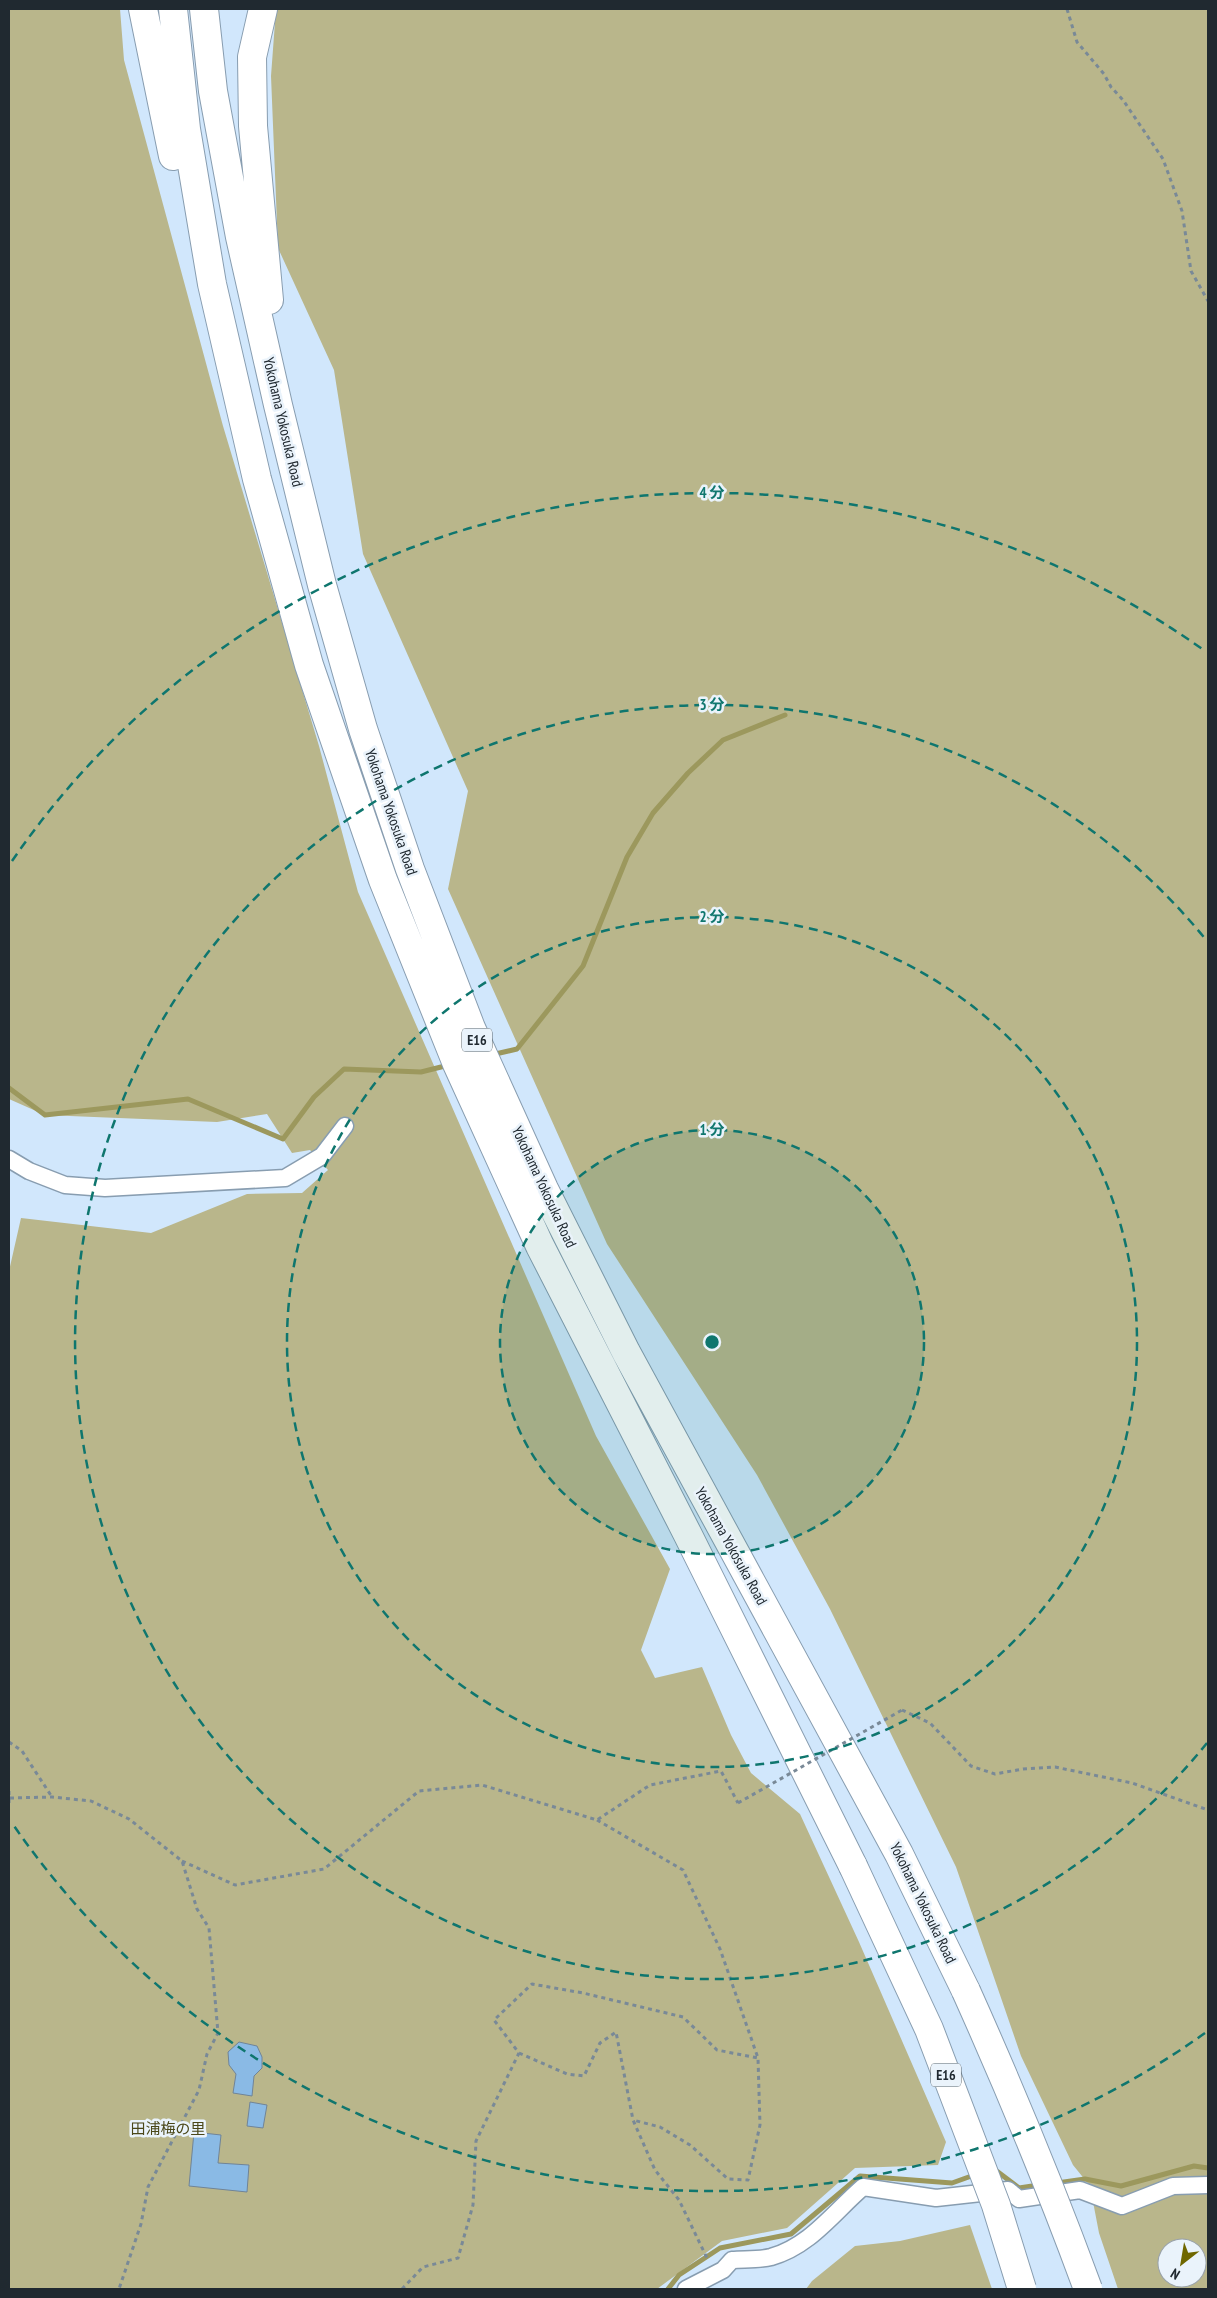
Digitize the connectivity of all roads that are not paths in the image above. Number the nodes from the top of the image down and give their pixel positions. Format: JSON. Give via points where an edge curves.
{"nodes":[{"id":1,"x":143,"y":9,"type":"edge"},
{"id":2,"x":174,"y":9,"type":"edge"},
{"id":3,"x":204,"y":9,"type":"edge"},
{"id":4,"x":263,"y":9,"type":"edge"},
{"id":5,"x":278,"y":406,"type":"junction"},
{"id":6,"x":257,"y":479,"type":"junction"},
{"id":7,"x":345,"y":1126,"type":"dead end"},
{"id":8,"x":9,"y":1159,"type":"edge"},
{"id":9,"x":1208,"y":2185,"type":"edge"},
{"id":10,"x":686,"y":2289,"type":"edge"},
{"id":11,"x":1022,"y":2289,"type":"edge"},
{"id":12,"x":1088,"y":2289,"type":"edge"}],
"edges":[{"from":1,"to":6,"type":"highway","via":[[184,210]]},
{"from":2,"to":6,"type":"highway","name":"Yokohama Yokosuka Road","number":"E16","via":[[186,129],[212,284]]},
{"from":3,"to":5,"type":"highway","name":"Yokohama Yokosuka Road","number":"E16","via":[[213,91],[240,237]]},
{"from":4,"to":5,"type":"highway","via":[[252,57],[253,126]]},
{"from":5,"to":12,"type":"highway","name":"Yokohama Yokosuka Road","number":"E16","bridge":true,"via":[[322,585],[363,729],[410,869],[471,1028],[544,1189],[626,1352],[894,1845],[966,1990],[1019,2111]]},
{"from":6,"to":11,"type":"highway","name":"Yokohama Yokosuka Road","number":"E16","bridge":true,"via":[[309,665],[373,852],[457,1064],[540,1246],[853,1866],[929,2029],[996,2206]]},
{"from":7,"to":8,"type":"street","via":[[322,1156],[285,1178],[106,1188],[65,1184],[29,1171]]},
{"from":9,"to":10,"type":"street","via":[[1172,2186],[1122,2206],[1080,2190],[1020,2199],[1008,2190],[936,2198],[863,2187],[800,2246],[770,2258],[732,2260],[723,2270]]}]}
